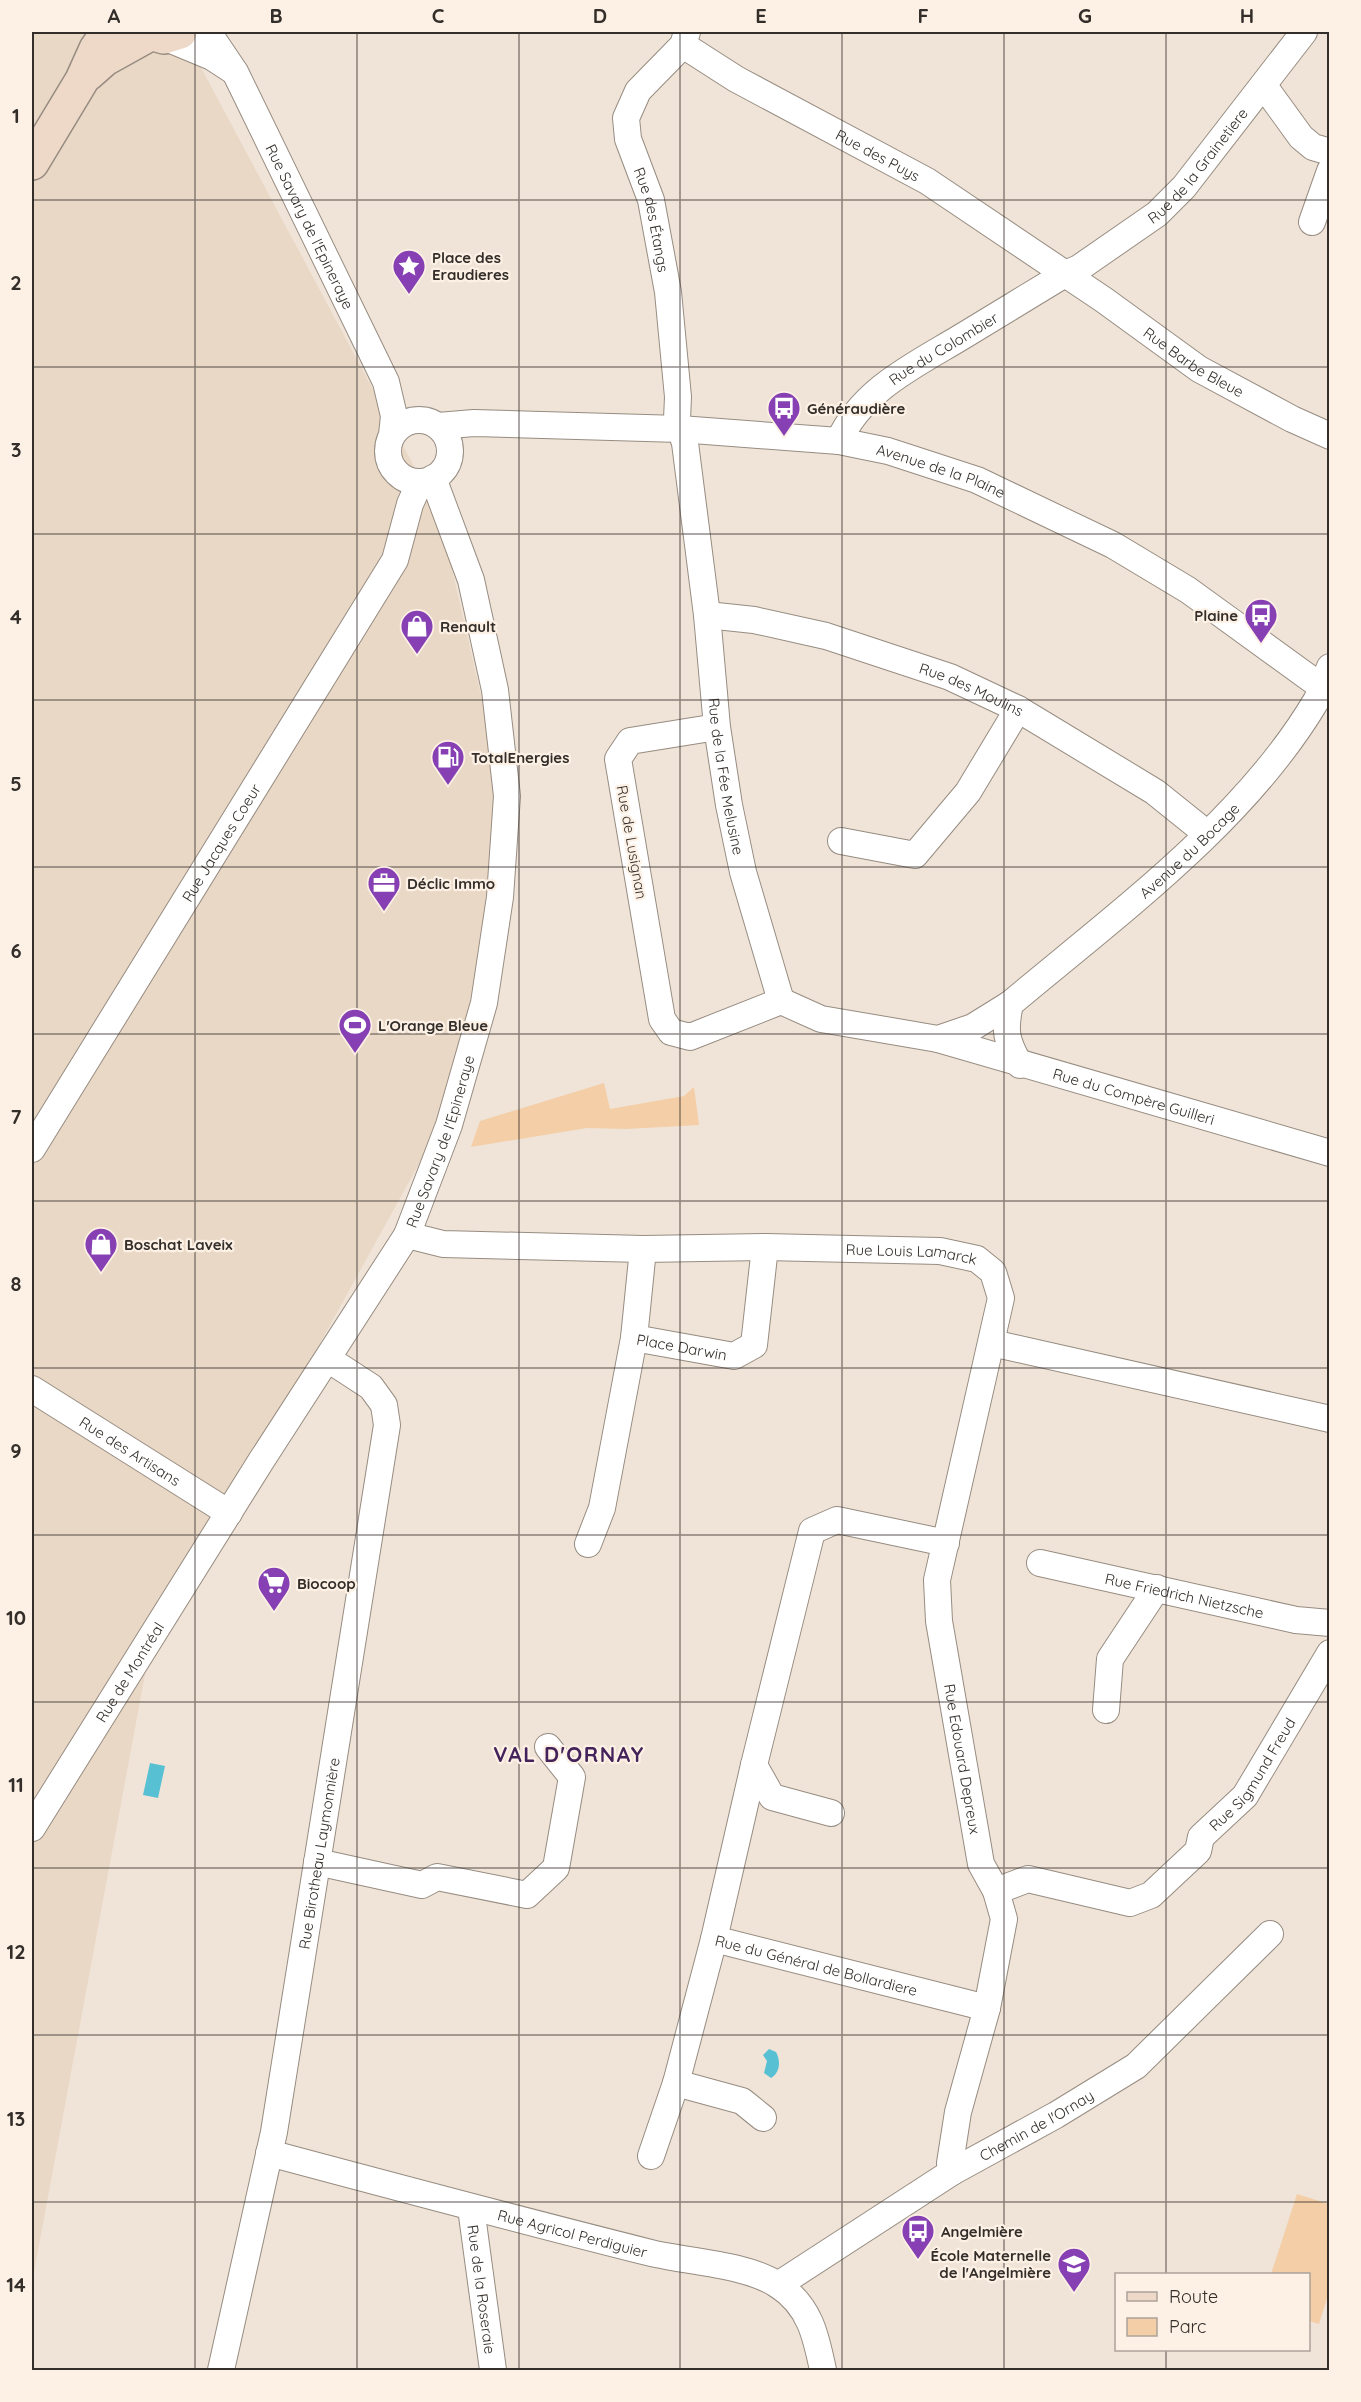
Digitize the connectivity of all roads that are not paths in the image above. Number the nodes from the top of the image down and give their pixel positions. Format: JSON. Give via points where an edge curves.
{"nodes":[{"id":1,"x":108,"y":32,"type":"edge"},
{"id":2,"x":208,"y":32,"type":"edge"},
{"id":3,"x":1304,"y":32,"type":"edge"},
{"id":4,"x":160,"y":33,"type":"edge"},
{"id":5,"x":685,"y":38,"type":"edge"},
{"id":6,"x":235,"y":72,"type":"junction"},
{"id":7,"x":82,"y":80,"type":"junction"},
{"id":8,"x":1264,"y":86,"type":"junction"},
{"id":9,"x":1329,"y":152,"type":"edge"},
{"id":10,"x":32,"y":163,"type":"edge"},
{"id":11,"x":1329,"y":171,"type":"edge"},
{"id":12,"x":1312,"y":222,"type":"dead end"},
{"id":13,"x":1065,"y":274,"type":"junction"},
{"id":14,"x":386,"y":382,"type":"junction"},
{"id":15,"x":429,"y":423,"type":"junction"},
{"id":16,"x":496,"y":423,"type":"junction"},
{"id":17,"x":680,"y":429,"type":"junction"},
{"id":18,"x":392,"y":435,"type":"junction"},
{"id":19,"x":1329,"y":436,"type":"edge"},
{"id":20,"x":840,"y":441,"type":"junction"},
{"id":21,"x":450,"y":453,"type":"junction"},
{"id":22,"x":395,"y":471,"type":"junction"},
{"id":23,"x":427,"y":480,"type":"junction"},
{"id":24,"x":404,"y":534,"type":"junction"},
{"id":25,"x":707,"y":615,"type":"junction"},
{"id":26,"x":1327,"y":682,"type":"edge"},
{"id":27,"x":1018,"y":709,"type":"junction"},
{"id":28,"x":717,"y":727,"type":"junction"},
{"id":29,"x":1206,"y":833,"type":"junction"},
{"id":30,"x":841,"y":841,"type":"dead end"},
{"id":31,"x":781,"y":1001,"type":"junction"},
{"id":32,"x":1010,"y":1004,"type":"junction"},
{"id":33,"x":938,"y":1039,"type":"junction"},
{"id":34,"x":1020,"y":1065,"type":"junction"},
{"id":35,"x":32,"y":1149,"type":"edge"},
{"id":36,"x":1329,"y":1153,"type":"edge"},
{"id":37,"x":406,"y":1235,"type":"junction"},
{"id":38,"x":765,"y":1247,"type":"junction"},
{"id":39,"x":643,"y":1249,"type":"junction"},
{"id":40,"x":634,"y":1338,"type":"junction"},
{"id":41,"x":992,"y":1343,"type":"junction"},
{"id":42,"x":328,"y":1359,"type":"junction"},
{"id":43,"x":32,"y":1389,"type":"edge"},
{"id":44,"x":1329,"y":1419,"type":"edge"},
{"id":45,"x":229,"y":1513,"type":"junction"},
{"id":46,"x":946,"y":1543,"type":"junction"},
{"id":47,"x":588,"y":1544,"type":"dead end"},
{"id":48,"x":1040,"y":1563,"type":"dead end"},
{"id":49,"x":1157,"y":1588,"type":"junction"},
{"id":50,"x":1329,"y":1623,"type":"edge"},
{"id":51,"x":1329,"y":1653,"type":"edge"},
{"id":52,"x":1106,"y":1710,"type":"dead end"},
{"id":53,"x":548,"y":1747,"type":"dead end"},
{"id":54,"x":754,"y":1765,"type":"junction"},
{"id":55,"x":831,"y":1813,"type":"dead end"},
{"id":56,"x":32,"y":1828,"type":"edge"},
{"id":57,"x":317,"y":1862,"type":"junction"},
{"id":58,"x":996,"y":1891,"type":"junction"},
{"id":59,"x":1270,"y":1934,"type":"dead end"},
{"id":60,"x":714,"y":1940,"type":"junction"},
{"id":61,"x":987,"y":2008,"type":"junction"},
{"id":62,"x":676,"y":2083,"type":"junction"},
{"id":63,"x":763,"y":2118,"type":"dead end"},
{"id":64,"x":269,"y":2153,"type":"junction"},
{"id":65,"x":651,"y":2156,"type":"dead end"},
{"id":66,"x":952,"y":2172,"type":"junction"},
{"id":67,"x":471,"y":2208,"type":"junction"},
{"id":68,"x":778,"y":2285,"type":"junction"},
{"id":69,"x":221,"y":2370,"type":"edge"},
{"id":70,"x":493,"y":2370,"type":"edge"},
{"id":71,"x":823,"y":2370,"type":"edge"}],
"edges":[{"from":1,"to":7,"type":"street"},
{"from":2,"to":6,"type":"street","name":"Rue Savary de l'Epineraye"},
{"from":3,"to":8,"type":"street","name":"Rue de la Grainetiere"},
{"from":4,"to":6,"type":"street"},
{"from":4,"to":7,"type":"street","via":[[105,59]]},
{"from":5,"to":13,"type":"street","name":"Rue des Puys","via":[[736,78],[927,181]]},
{"from":5,"to":17,"type":"street","name":"Rue des Étangs","via":[[638,91],[626,118],[628,139],[651,200],[668,292]]},
{"from":6,"to":14,"type":"street","name":"Rue Savary de l'Epineraye"},
{"from":7,"to":10,"type":"street"},
{"from":8,"to":9,"type":"street","via":[[1301,137],[1313,147]]},
{"from":8,"to":13,"type":"street","name":"Rue de la Grainetiere","via":[[1184,187],[1157,213]]},
{"from":11,"to":12,"type":"street"},
{"from":13,"to":19,"type":"street","name":"Rue Barbe Bleue","via":[[1199,369]]},
{"from":13,"to":20,"type":"street","name":"Rue du Colombier","via":[[887,382],[860,407]]},
{"from":14,"to":15,"type":"street","name":"Rue Savary de l'Epineraye"},
{"from":14,"to":18,"type":"street","name":"Rue Savary de l'Epineraye","via":[[394,416]]},
{"from":15,"to":16,"type":"street","name":"Avenue de la Plaine"},
{"from":15,"to":18,"type":"street","via":[[405,423]]},
{"from":15,"to":21,"type":"street","name":"Rue Savary de l'Epineraye","via":[[445,434]]},
{"from":16,"to":17,"type":"street","name":"Avenue de la Plaine"},
{"from":16,"to":21,"type":"street"},
{"from":17,"to":20,"type":"street","name":"Avenue de la Plaine"},
{"from":17,"to":25,"type":"street","name":"Rue de la Fée Melusine"},
{"from":18,"to":22,"type":"street","name":"Rue Savary de l'Epineraye","via":[[388,453]]},
{"from":20,"to":26,"type":"street","name":"Avenue de la Plaine","via":[[888,451],[977,480],[1113,545]]},
{"from":21,"to":23,"type":"street","via":[[442,472]]},
{"from":22,"to":23,"type":"street","via":[[402,477]]},
{"from":22,"to":24,"type":"street","name":"Rue Jacques Coeur"},
{"from":23,"to":24,"type":"street","name":"Rue Jacques Coeur","via":[[410,504]]},
{"from":23,"to":37,"type":"street","name":"Rue Savary de l'Epineraye","via":[[471,580],[495,690],[507,796],[500,897],[484,1004],[449,1125]]},
{"from":24,"to":35,"type":"street","name":"Rue Jacques Coeur","via":[[395,561]]},
{"from":25,"to":27,"type":"street","name":"Rue des Moulins","via":[[754,620],[826,636],[950,677]]},
{"from":25,"to":28,"type":"street","name":"Rue de la Fée Melusine"},
{"from":26,"to":29,"type":"street","name":"Avenue du Bocage","via":[[1289,742]]},
{"from":27,"to":29,"type":"street","name":"Rue des Moulins","via":[[1155,792]]},
{"from":27,"to":30,"type":"street","via":[[968,792],[915,855]]},
{"from":28,"to":31,"type":"street","name":"Rue de la Fée Melusine","via":[[743,872]]},
{"from":28,"to":31,"type":"street","name":"Rue de Lusignan","via":[[630,741],[618,759],[662,1019],[671,1032],[690,1036]]},
{"from":29,"to":32,"type":"street","name":"Avenue du Bocage","via":[[1176,864]]},
{"from":31,"to":33,"type":"street","name":"Avenue du Bocage","via":[[821,1018]]},
{"from":32,"to":33,"type":"street","name":"Avenue du Bocage","via":[[973,1028]]},
{"from":32,"to":34,"type":"street","via":[[1005,1026]]},
{"from":33,"to":34,"type":"street","name":"Rue du Compère Guilleri"},
{"from":34,"to":36,"type":"street","name":"Rue du Compère Guilleri"},
{"from":37,"to":39,"type":"street","name":"Rue Louis Lamarck","via":[[443,1244]]},
{"from":37,"to":42,"type":"street","name":"Rue Savary de l'Epineraye"},
{"from":38,"to":39,"type":"street","name":"Rue Louis Lamarck"},
{"from":38,"to":40,"type":"street","name":"Place Darwin","via":[[754,1345],[734,1356]]},
{"from":38,"to":41,"type":"street","name":"Rue Louis Lamarck","via":[[939,1251],[976,1259],[993,1272],[1001,1298]]},
{"from":39,"to":40,"type":"street","name":"Place Darwin"},
{"from":40,"to":47,"type":"street","via":[[602,1508]]},
{"from":41,"to":44,"type":"street"},
{"from":41,"to":46,"type":"street","name":"Rue Edouard Depreux"},
{"from":42,"to":45,"type":"street","name":"Rue Savary de l'Epineraye"},
{"from":42,"to":57,"type":"street","name":"Rue Birotheau Laymonnière","via":[[371,1387],[384,1405],[387,1425]]},
{"from":43,"to":45,"type":"street","name":"Rue des Artisans"},
{"from":45,"to":56,"type":"street","name":"Rue de Montréal"},
{"from":46,"to":54,"type":"street","name":"Rue du Général de Bollardiere","via":[[837,1520],[812,1531]]},
{"from":46,"to":58,"type":"street","name":"Rue Edouard Depreux","via":[[937,1580],[939,1621],[981,1864]]},
{"from":48,"to":49,"type":"street","name":"Rue Friedrich Nietzsche"},
{"from":49,"to":50,"type":"street","name":"Rue Friedrich Nietzsche","via":[[1296,1620]]},
{"from":49,"to":52,"type":"street","via":[[1110,1659]]},
{"from":51,"to":58,"type":"street","name":"Rue Sigmund Freud","via":[[1245,1796],[1202,1838],[1198,1851],[1151,1895],[1130,1903],[1028,1879]]},
{"from":53,"to":57,"type":"street","via":[[572,1777],[556,1868],[527,1895],[437,1877],[422,1885]]},
{"from":54,"to":55,"type":"street","via":[[772,1797]]},
{"from":54,"to":60,"type":"street","name":"Rue du Général de Bollardiere"},
{"from":57,"to":64,"type":"street","name":"Rue Birotheau Laymonnière"},
{"from":58,"to":61,"type":"street","name":"Rue Edouard Depreux","via":[[1004,1919]]},
{"from":59,"to":66,"type":"street","name":"Chemin de l'Ornay","via":[[1136,2066]]},
{"from":60,"to":61,"type":"street","name":"Rue du Général de Bollardiere"},
{"from":60,"to":62,"type":"street"},
{"from":61,"to":66,"type":"street","name":"Rue Edouard Depreux","via":[[958,2112]]},
{"from":62,"to":63,"type":"street","via":[[742,2101]]},
{"from":62,"to":65,"type":"street"},
{"from":64,"to":67,"type":"street","name":"Rue Agricol Perdiguier"},
{"from":64,"to":69,"type":"street","name":"Rue Birotheau Laymonnière"},
{"from":66,"to":68,"type":"street","name":"Chemin de l'Ornay"},
{"from":67,"to":68,"type":"street","name":"Rue Agricol Perdiguier","via":[[661,2256],[752,2273]]},
{"from":67,"to":70,"type":"street","name":"Rue de la Roseraie"},
{"from":68,"to":71,"type":"street","name":"Rue Agricol Perdiguier","via":[[798,2302],[814,2330]]}]}
